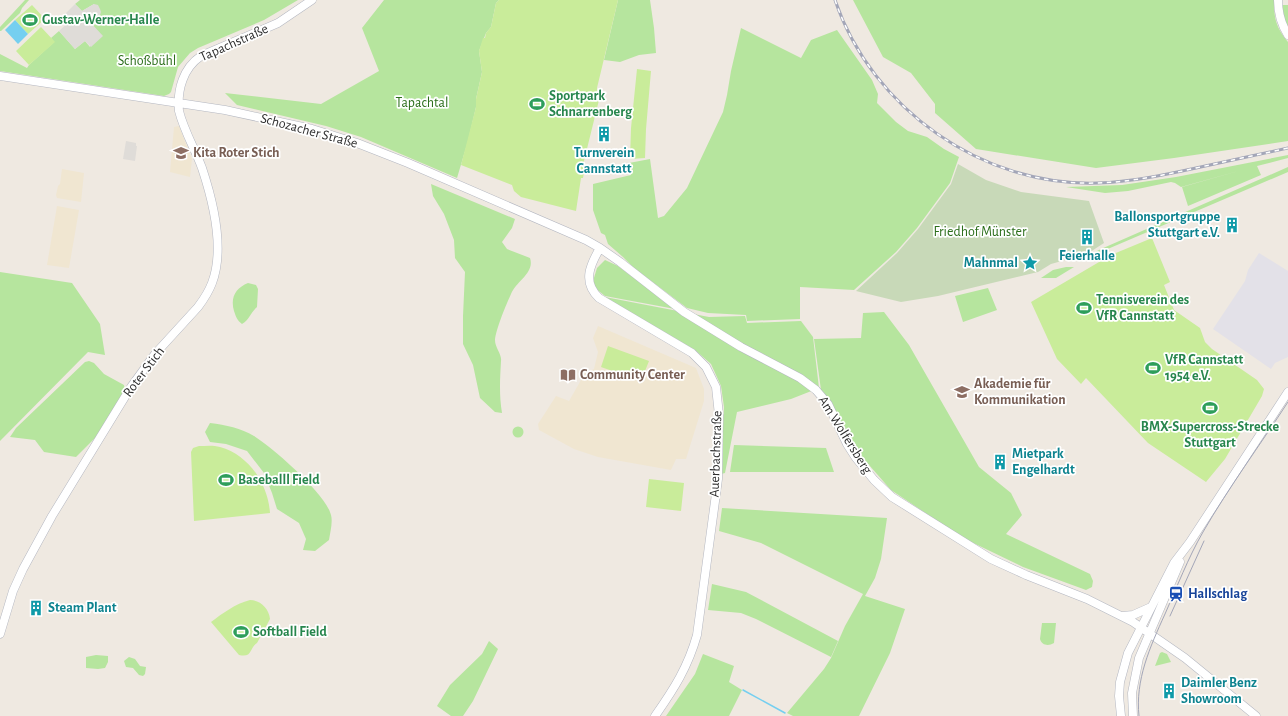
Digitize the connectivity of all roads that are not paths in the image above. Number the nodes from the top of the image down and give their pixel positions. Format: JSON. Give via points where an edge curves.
{"nodes":[{"id":1,"x":312,"y":0,"type":"edge"},
{"id":2,"x":1278,"y":2,"type":"edge"},
{"id":3,"x":1288,"y":35,"type":"edge"},
{"id":4,"x":0,"y":76,"type":"edge"},
{"id":5,"x":178,"y":102,"type":"junction"},
{"id":6,"x":600,"y":248,"type":"junction"},
{"id":7,"x":1288,"y":392,"type":"edge"},
{"id":8,"x":1190,"y":542,"type":"junction"},
{"id":9,"x":1152,"y":606,"type":"junction"},
{"id":10,"x":1121,"y":616,"type":"junction"},
{"id":11,"x":1141,"y":627,"type":"junction"},
{"id":12,"x":1149,"y":633,"type":"junction"},
{"id":13,"x":0,"y":634,"type":"edge"},
{"id":14,"x":654,"y":716,"type":"edge"},
{"id":15,"x":1121,"y":716,"type":"edge"},
{"id":16,"x":1133,"y":716,"type":"edge"},
{"id":17,"x":1256,"y":716,"type":"edge"}],
"edges":[{"from":1,"to":5,"type":"main road","name":"Tapachstraße","via":[[278,23],[195,60],[183,79]]},
{"from":2,"to":3,"type":"main road","via":[[1281,22]]},
{"from":4,"to":5,"type":"main road","name":"Schozacher Straße"},
{"from":5,"to":6,"type":"main road","name":"Schozacher Straße","via":[[247,114],[312,129],[357,143]]},
{"from":5,"to":13,"type":"main road","name":"Roter Stich","via":[[208,187],[215,222],[218,251],[212,283],[198,306],[155,354],[131,387],[52,516],[13,591]]},
{"from":6,"to":10,"type":"main road","name":"Am Wolfersberg","via":[[715,333],[800,378],[812,387],[828,404],[847,444],[864,469],[892,497],[991,559]]},
{"from":6,"to":14,"type":"main road","name":"Auerbachstraße","via":[[589,275],[594,293],[692,352],[711,375],[718,400],[718,479],[697,635],[683,673]]},
{"from":7,"to":8,"type":"main road"},
{"from":8,"to":9,"type":"main road","via":[[1174,563]]},
{"from":8,"to":12,"type":"main road"},
{"from":9,"to":10,"type":"main road","via":[[1143,612]]},
{"from":9,"to":11,"type":"main road"},
{"from":10,"to":11,"type":"main road","name":"Am Wolfersberg"},
{"from":11,"to":12,"type":"main road"},
{"from":11,"to":15,"type":"main road","via":[[1123,668],[1119,696]]},
{"from":12,"to":16,"type":"main road","via":[[1136,670],[1132,693]]},
{"from":12,"to":17,"type":"main road","via":[[1185,658]]}]}
